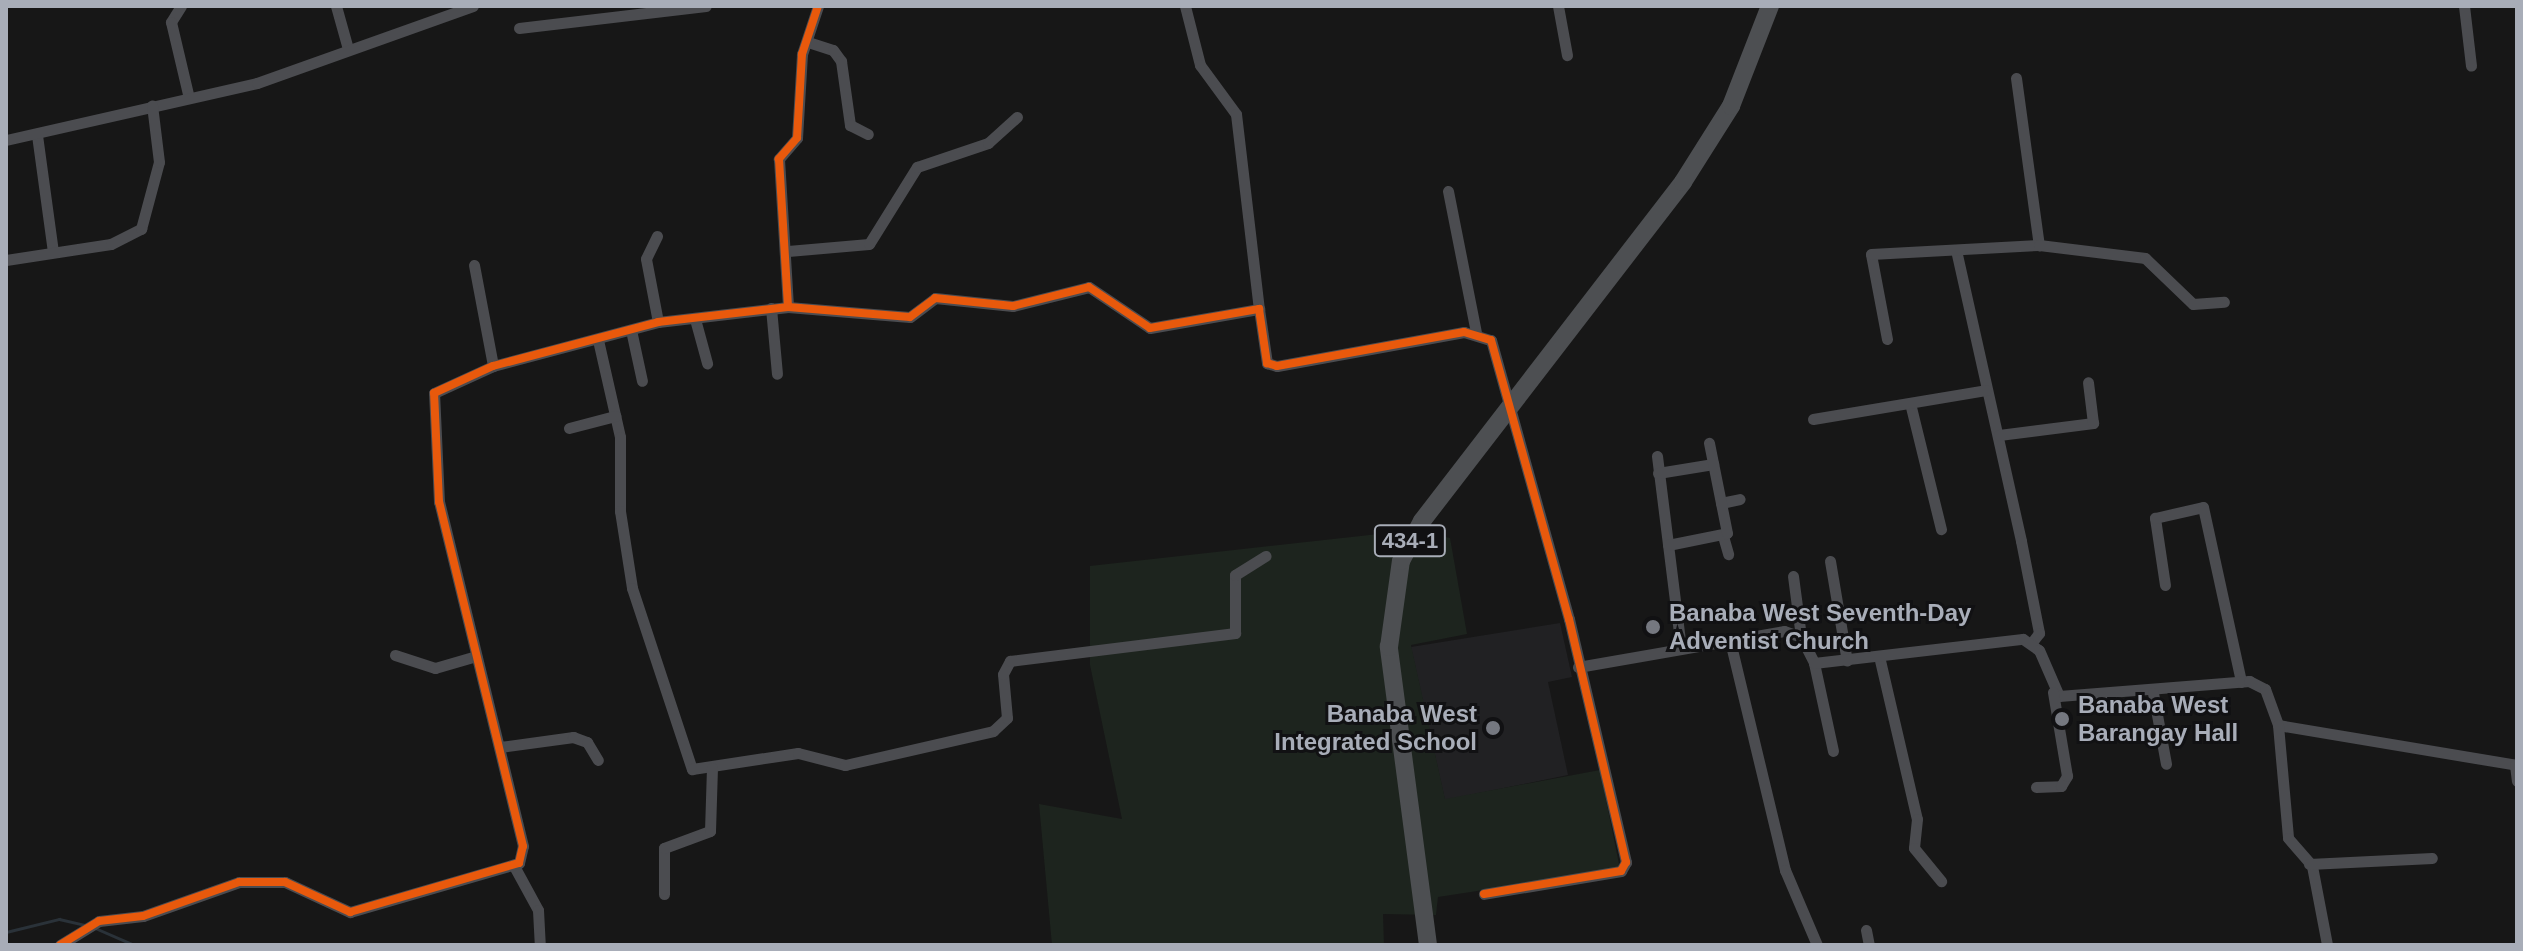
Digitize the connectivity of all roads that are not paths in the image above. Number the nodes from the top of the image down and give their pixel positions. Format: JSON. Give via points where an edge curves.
{"nodes":[{"id":1,"x":181,"y":6,"type":"edge"},
{"id":2,"x":336,"y":6,"type":"edge"},
{"id":3,"x":473,"y":6,"type":"edge"},
{"id":4,"x":706,"y":6,"type":"edge"},
{"id":5,"x":818,"y":6,"type":"edge"},
{"id":6,"x":1185,"y":6,"type":"edge"},
{"id":7,"x":1558,"y":6,"type":"edge"},
{"id":8,"x":1770,"y":6,"type":"edge"},
{"id":9,"x":2464,"y":6,"type":"edge"},
{"id":10,"x":519,"y":28,"type":"dead end"},
{"id":11,"x":808,"y":42,"type":"junction"},
{"id":12,"x":348,"y":49,"type":"junction"},
{"id":13,"x":1567,"y":55,"type":"dead end"},
{"id":14,"x":2471,"y":66,"type":"dead end"},
{"id":15,"x":2016,"y":78,"type":"dead end"},
{"id":16,"x":189,"y":98,"type":"junction"},
{"id":17,"x":152,"y":105,"type":"junction"},
{"id":18,"x":1017,"y":117,"type":"dead end"},
{"id":19,"x":868,"y":134,"type":"dead end"},
{"id":20,"x":37,"y":135,"type":"junction"},
{"id":21,"x":6,"y":140,"type":"edge"},
{"id":22,"x":1448,"y":191,"type":"dead end"},
{"id":23,"x":657,"y":236,"type":"dead end"},
{"id":24,"x":2039,"y":245,"type":"junction"},
{"id":25,"x":1956,"y":250,"type":"junction"},
{"id":26,"x":788,"y":251,"type":"junction"},
{"id":27,"x":53,"y":252,"type":"junction"},
{"id":28,"x":6,"y":260,"type":"edge"},
{"id":29,"x":474,"y":265,"type":"dead end"},
{"id":30,"x":2224,"y":302,"type":"dead end"},
{"id":31,"x":788,"y":307,"type":"junction"},
{"id":32,"x":771,"y":308,"type":"junction"},
{"id":33,"x":1259,"y":309,"type":"junction"},
{"id":34,"x":695,"y":319,"type":"junction"},
{"id":35,"x":658,"y":322,"type":"junction"},
{"id":36,"x":631,"y":330,"type":"junction"},
{"id":37,"x":1476,"y":333,"type":"junction"},
{"id":38,"x":1887,"y":339,"type":"dead end"},
{"id":39,"x":598,"y":340,"type":"junction"},
{"id":40,"x":707,"y":363,"type":"dead end"},
{"id":41,"x":493,"y":366,"type":"junction"},
{"id":42,"x":777,"y":374,"type":"dead end"},
{"id":43,"x":642,"y":381,"type":"dead end"},
{"id":44,"x":2088,"y":382,"type":"dead end"},
{"id":45,"x":1986,"y":390,"type":"junction"},
{"id":46,"x":1910,"y":403,"type":"junction"},
{"id":47,"x":1514,"y":407,"type":"junction"},
{"id":48,"x":615,"y":416,"type":"junction"},
{"id":49,"x":1813,"y":419,"type":"dead end"},
{"id":50,"x":569,"y":428,"type":"dead end"},
{"id":51,"x":1999,"y":435,"type":"junction"},
{"id":52,"x":1709,"y":443,"type":"dead end"},
{"id":53,"x":1657,"y":456,"type":"dead end"},
{"id":54,"x":1713,"y":464,"type":"junction"},
{"id":55,"x":1658,"y":473,"type":"junction"},
{"id":56,"x":1740,"y":499,"type":"dead end"},
{"id":57,"x":1721,"y":503,"type":"junction"},
{"id":58,"x":1941,"y":529,"type":"dead end"},
{"id":59,"x":1723,"y":536,"type":"junction"},
{"id":60,"x":1668,"y":545,"type":"junction"},
{"id":61,"x":1728,"y":554,"type":"dead end"},
{"id":62,"x":1266,"y":556,"type":"dead end"},
{"id":63,"x":1830,"y":561,"type":"dead end"},
{"id":64,"x":1793,"y":576,"type":"dead end"},
{"id":65,"x":2165,"y":585,"type":"dead end"},
{"id":66,"x":1801,"y":637,"type":"junction"},
{"id":67,"x":1730,"y":641,"type":"junction"},
{"id":68,"x":2033,"y":641,"type":"junction"},
{"id":69,"x":1681,"y":648,"type":"junction"},
{"id":70,"x":395,"y":655,"type":"dead end"},
{"id":71,"x":476,"y":656,"type":"junction"},
{"id":72,"x":1879,"y":656,"type":"junction"},
{"id":73,"x":1847,"y":661,"type":"junction"},
{"id":74,"x":1814,"y":663,"type":"junction"},
{"id":75,"x":1578,"y":667,"type":"junction"},
{"id":76,"x":2241,"y":682,"type":"junction"},
{"id":77,"x":2053,"y":692,"type":"junction"},
{"id":78,"x":2153,"y":693,"type":"junction"},
{"id":79,"x":2278,"y":725,"type":"junction"},
{"id":80,"x":500,"y":747,"type":"junction"},
{"id":81,"x":1833,"y":751,"type":"dead end"},
{"id":82,"x":598,"y":760,"type":"dead end"},
{"id":83,"x":2166,"y":764,"type":"dead end"},
{"id":84,"x":2516,"y":765,"type":"edge"},
{"id":85,"x":712,"y":768,"type":"junction"},
{"id":86,"x":2517,"y":781,"type":"edge"},
{"id":87,"x":2036,"y":787,"type":"dead end"},
{"id":88,"x":2432,"y":858,"type":"dead end"},
{"id":89,"x":2309,"y":864,"type":"junction"},
{"id":90,"x":514,"y":866,"type":"junction"},
{"id":91,"x":1941,"y":881,"type":"dead end"},
{"id":92,"x":664,"y":894,"type":"dead end"},
{"id":93,"x":1484,"y":894,"type":"dead end"},
{"id":94,"x":1866,"y":930,"type":"dead end"},
{"id":95,"x":60,"y":945,"type":"edge"},
{"id":96,"x":540,"y":945,"type":"edge"},
{"id":97,"x":1428,"y":945,"type":"edge"},
{"id":98,"x":1817,"y":945,"type":"edge"},
{"id":99,"x":1869,"y":945,"type":"edge"},
{"id":100,"x":2327,"y":945,"type":"edge"}],
"edges":[{"from":1,"to":16,"type":"street","via":[[171,22]]},
{"from":2,"to":12,"type":"street"},
{"from":3,"to":12,"type":"street"},
{"from":4,"to":10,"type":"street"},
{"from":5,"to":11,"type":"street"},
{"from":6,"to":33,"type":"street","via":[[1200,65],[1236,114]]},
{"from":7,"to":13,"type":"street"},
{"from":8,"to":47,"type":"main road","number":"434-1","via":[[1736,95],[1706,147]]},
{"from":9,"to":14,"type":"street"},
{"from":11,"to":19,"type":"street","via":[[833,50],[841,61],[850,125]]},
{"from":11,"to":26,"type":"street","via":[[797,138],[779,159]]},
{"from":12,"to":16,"type":"street"},
{"from":15,"to":24,"type":"street"},
{"from":16,"to":17,"type":"street"},
{"from":17,"to":20,"type":"street"},
{"from":17,"to":27,"type":"street","via":[[159,162],[141,229],[122,242]]},
{"from":18,"to":26,"type":"street","via":[[988,143],[917,167],[869,244]]},
{"from":20,"to":21,"type":"street"},
{"from":20,"to":27,"type":"street"},
{"from":22,"to":37,"type":"street"},
{"from":23,"to":35,"type":"street","via":[[646,259]]},
{"from":24,"to":25,"type":"street"},
{"from":24,"to":30,"type":"street","via":[[2145,258],[2193,304]]},
{"from":25,"to":38,"type":"street","via":[[1871,254]]},
{"from":25,"to":45,"type":"street"},
{"from":26,"to":31,"type":"street"},
{"from":27,"to":28,"type":"street"},
{"from":29,"to":41,"type":"street"},
{"from":31,"to":32,"type":"street"},
{"from":31,"to":33,"type":"street","via":[[910,317],[935,298],[1013,306],[1089,287],[1150,328]]},
{"from":32,"to":34,"type":"street"},
{"from":32,"to":42,"type":"street"},
{"from":33,"to":37,"type":"street","via":[[1267,363],[1277,366]]},
{"from":34,"to":35,"type":"street"},
{"from":34,"to":40,"type":"street"},
{"from":35,"to":36,"type":"street"},
{"from":36,"to":39,"type":"street"},
{"from":36,"to":43,"type":"street"},
{"from":37,"to":47,"type":"street","via":[[1497,349]]},
{"from":39,"to":41,"type":"street"},
{"from":39,"to":48,"type":"street"},
{"from":41,"to":71,"type":"street","via":[[434,393],[430,410],[442,516]]},
{"from":44,"to":51,"type":"street","via":[[2093,423]]},
{"from":45,"to":46,"type":"street"},
{"from":45,"to":51,"type":"street"},
{"from":46,"to":49,"type":"street"},
{"from":46,"to":58,"type":"street"},
{"from":47,"to":75,"type":"street"},
{"from":47,"to":97,"type":"main road","number":"434-1","via":[[1414,534],[1389,608]]},
{"from":48,"to":50,"type":"street"},
{"from":48,"to":85,"type":"street","via":[[632,588],[687,762],[692,769]]},
{"from":51,"to":68,"type":"street","via":[[2039,633]]},
{"from":52,"to":54,"type":"street"},
{"from":53,"to":55,"type":"street"},
{"from":54,"to":55,"type":"street"},
{"from":54,"to":57,"type":"street"},
{"from":55,"to":60,"type":"street"},
{"from":56,"to":57,"type":"street"},
{"from":57,"to":59,"type":"street"},
{"from":59,"to":60,"type":"street"},
{"from":59,"to":61,"type":"street"},
{"from":60,"to":69,"type":"street"},
{"from":62,"to":85,"type":"street","via":[[1235,575],[1235,633],[1010,661],[1003,674],[1007,718],[993,731],[845,765],[798,753]]},
{"from":63,"to":73,"type":"street"},
{"from":64,"to":66,"type":"street"},
{"from":65,"to":76,"type":"street","via":[[2155,518],[2203,507]]},
{"from":66,"to":67,"type":"street","via":[[1784,631]]},
{"from":66,"to":74,"type":"street"},
{"from":67,"to":69,"type":"street"},
{"from":67,"to":98,"type":"street","via":[[1785,870]]},
{"from":68,"to":72,"type":"street"},
{"from":68,"to":77,"type":"street"},
{"from":69,"to":75,"type":"street"},
{"from":70,"to":71,"type":"street","via":[[435,668]]},
{"from":71,"to":80,"type":"street"},
{"from":72,"to":73,"type":"street"},
{"from":72,"to":91,"type":"street","via":[[1917,819],[1914,848]]},
{"from":73,"to":74,"type":"street"},
{"from":74,"to":81,"type":"street"},
{"from":75,"to":93,"type":"street","via":[[1624,868]]},
{"from":76,"to":78,"type":"street"},
{"from":76,"to":79,"type":"street","via":[[2265,689]]},
{"from":77,"to":78,"type":"street","via":[[2080,700]]},
{"from":77,"to":87,"type":"street","via":[[2067,776],[2061,786]]},
{"from":78,"to":83,"type":"street"},
{"from":79,"to":84,"type":"street"},
{"from":79,"to":89,"type":"street","via":[[2288,838]]},
{"from":80,"to":82,"type":"street","via":[[573,737],[587,742]]},
{"from":80,"to":90,"type":"street","via":[[523,846]]},
{"from":84,"to":86,"type":"street"},
{"from":85,"to":92,"type":"street","via":[[710,831],[664,848]]},
{"from":88,"to":89,"type":"street"},
{"from":89,"to":100,"type":"street"},
{"from":90,"to":95,"type":"street","via":[[350,912],[285,882],[239,882],[143,916],[99,921]]},
{"from":90,"to":96,"type":"street","via":[[538,910]]},
{"from":94,"to":99,"type":"street"}]}
